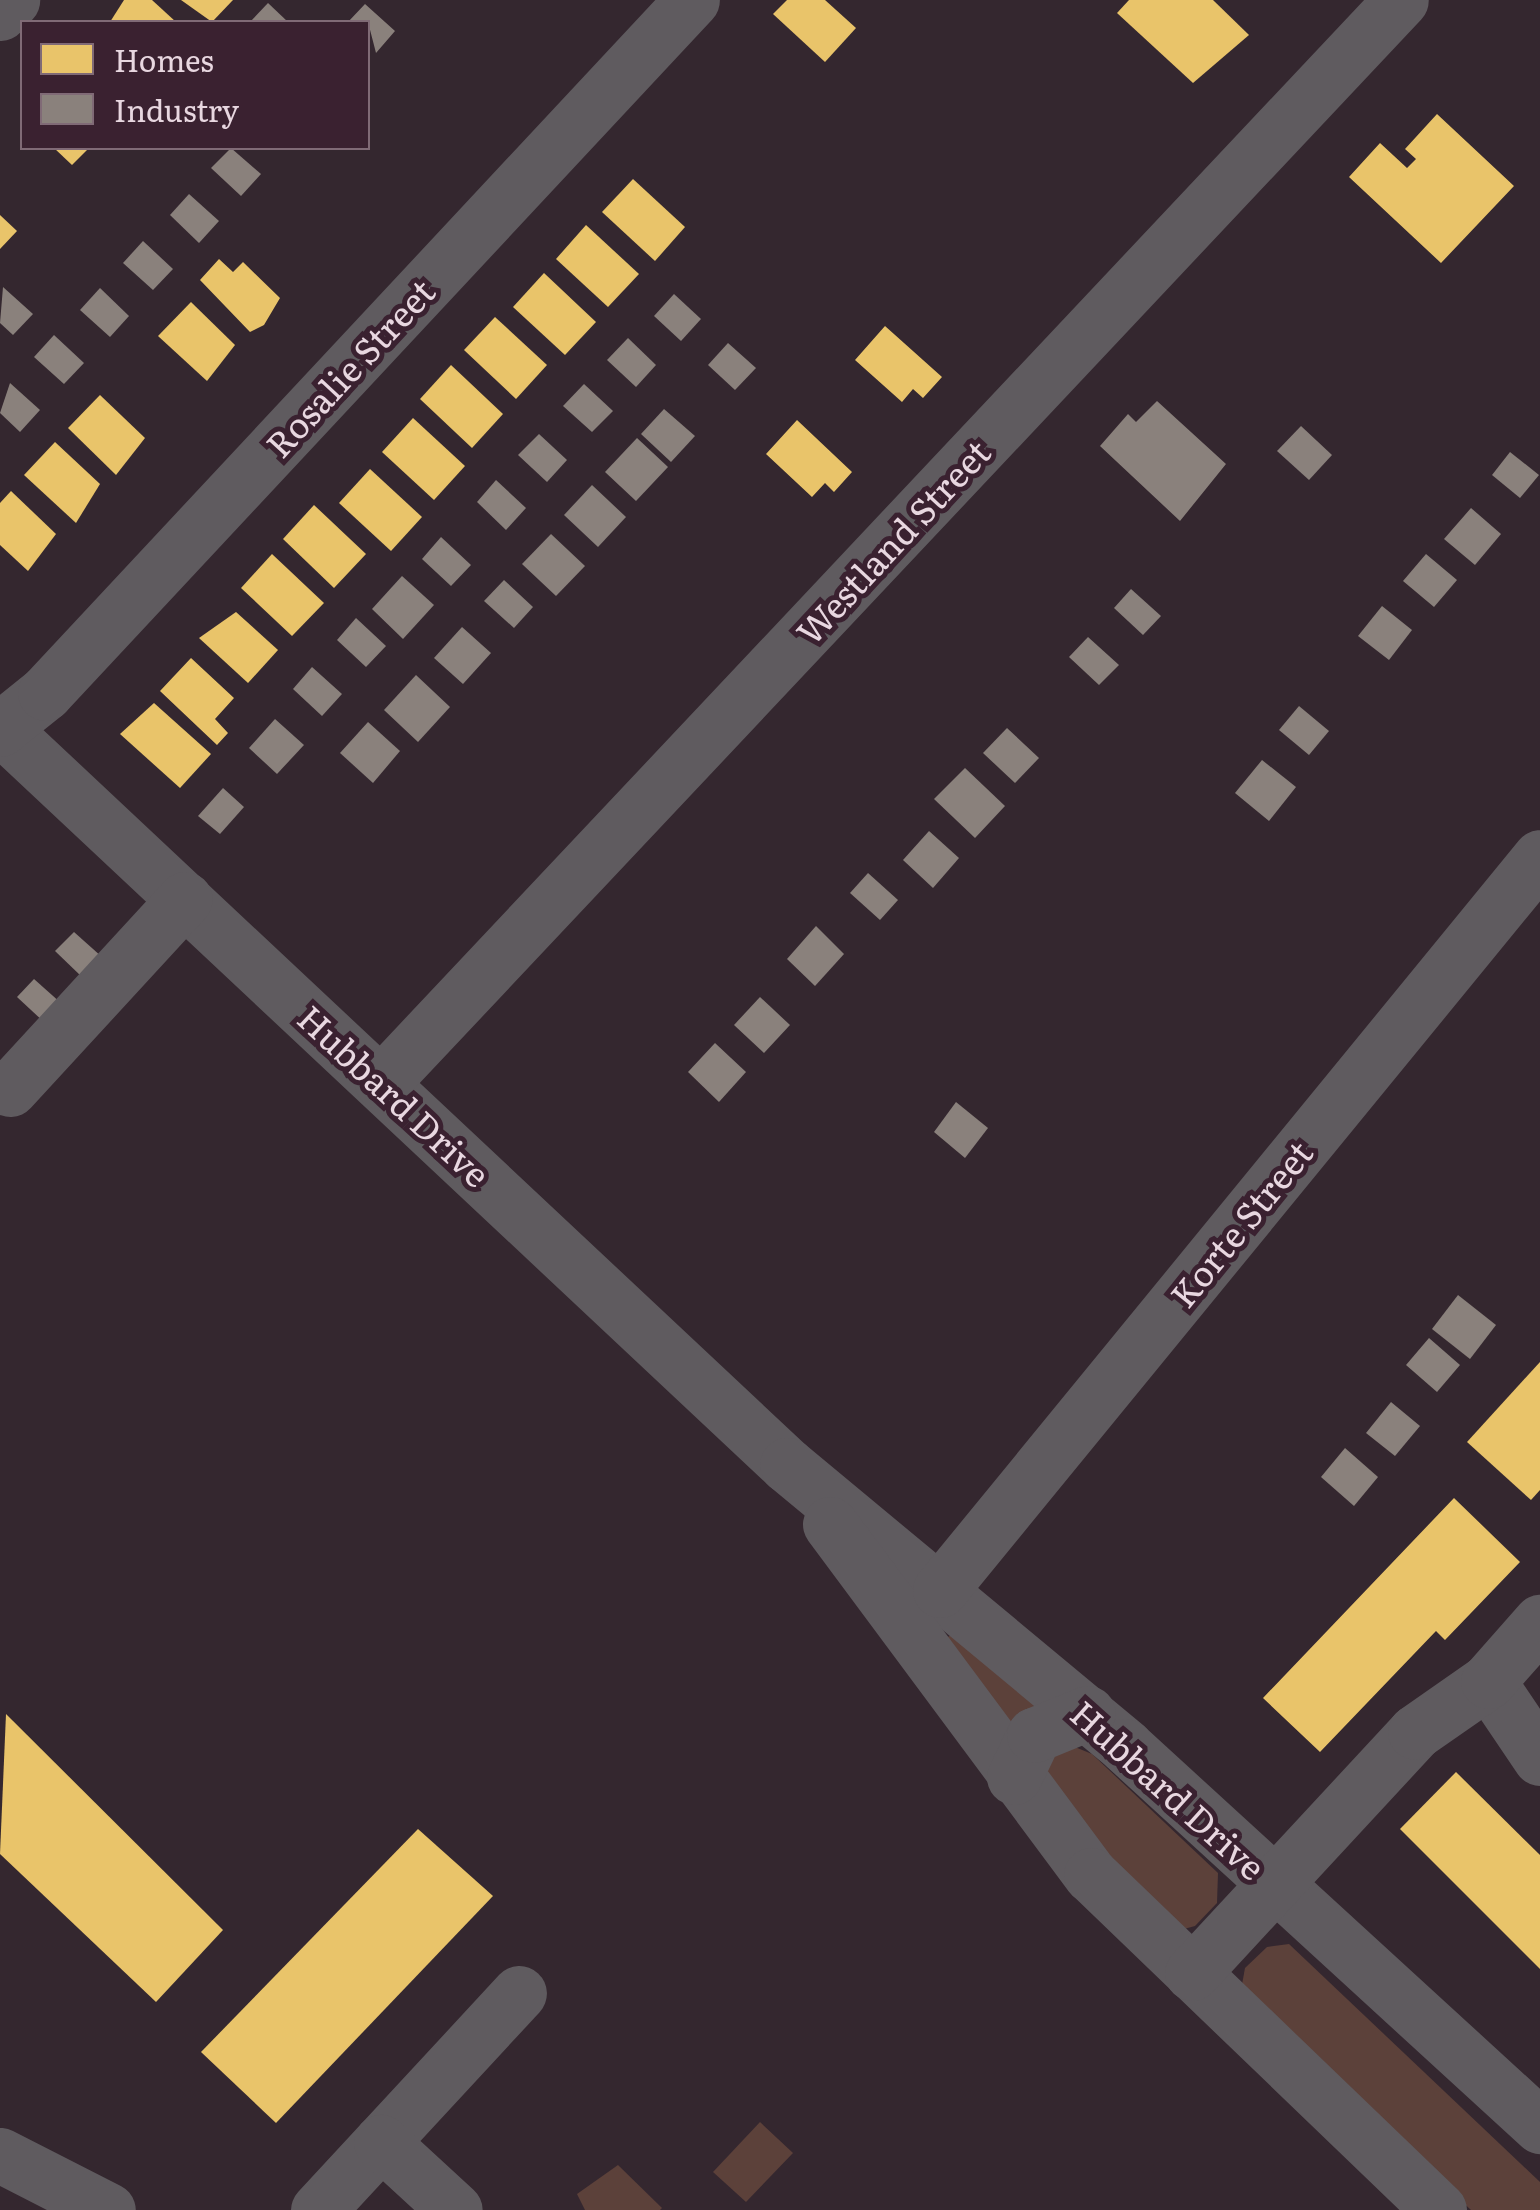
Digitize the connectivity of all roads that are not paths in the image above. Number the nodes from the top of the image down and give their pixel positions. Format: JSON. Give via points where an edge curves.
{"nodes":[{"id":1,"x":12,"y":0,"type":"edge"},
{"id":2,"x":692,"y":0,"type":"edge"},
{"id":3,"x":1401,"y":0,"type":"edge"},
{"id":4,"x":0,"y":13,"type":"edge"},
{"id":5,"x":0,"y":728,"type":"edge"},
{"id":6,"x":1540,"y":858,"type":"edge"},
{"id":7,"x":185,"y":899,"type":"junction"},
{"id":8,"x":382,"y":1082,"type":"junction"},
{"id":9,"x":10,"y":1089,"type":"dead end"},
{"id":10,"x":787,"y":1465,"type":"junction"},
{"id":11,"x":940,"y":1590,"type":"junction"},
{"id":12,"x":1537,"y":1631,"type":"edge"},
{"id":13,"x":1488,"y":1681,"type":"junction"},
{"id":14,"x":1088,"y":1714,"type":"junction"},
{"id":15,"x":1540,"y":1758,"type":"edge"},
{"id":16,"x":1014,"y":1778,"type":"junction"},
{"id":17,"x":1275,"y":1884,"type":"junction"},
{"id":18,"x":1192,"y":1973,"type":"junction"},
{"id":19,"x":519,"y":1993,"type":"dead end"},
{"id":20,"x":1540,"y":2126,"type":"edge"},
{"id":21,"x":381,"y":2142,"type":"junction"},
{"id":22,"x":0,"y":2155,"type":"edge"},
{"id":23,"x":38,"y":2210,"type":"edge"},
{"id":24,"x":108,"y":2210,"type":"edge"},
{"id":25,"x":318,"y":2210,"type":"edge"},
{"id":26,"x":455,"y":2210,"type":"edge"},
{"id":27,"x":1439,"y":2210,"type":"edge"}],
"edges":[{"from":1,"to":4,"type":"street"},
{"from":2,"to":5,"type":"street","name":"Rosalie Street"},
{"from":3,"to":8,"type":"street","name":"Westland Street"},
{"from":5,"to":7,"type":"street","name":"Hubbard Drive"},
{"from":6,"to":11,"type":"street","name":"Korte Street"},
{"from":7,"to":8,"type":"street","name":"Hubbard Drive"},
{"from":7,"to":9,"type":"street"},
{"from":8,"to":10,"type":"street","name":"Hubbard Drive"},
{"from":10,"to":11,"type":"street","name":"Hubbard Drive"},
{"from":10,"to":16,"type":"street","name":"Hubbard Drive"},
{"from":11,"to":14,"type":"street","name":"Hubbard Drive"},
{"from":12,"to":13,"type":"street"},
{"from":13,"to":15,"type":"street"},
{"from":13,"to":17,"type":"street","via":[[1415,1732]]},
{"from":14,"to":16,"type":"street","via":[[1034,1735]]},
{"from":14,"to":17,"type":"street","name":"Hubbard Drive"},
{"from":16,"to":18,"type":"street","name":"Hubbard Drive","via":[[1090,1875]]},
{"from":17,"to":18,"type":"street"},
{"from":17,"to":20,"type":"street","name":"Hubbard Drive"},
{"from":18,"to":27,"type":"street","name":"Hubbard Drive"},
{"from":19,"to":21,"type":"street"},
{"from":21,"to":25,"type":"street"},
{"from":21,"to":26,"type":"street"},
{"from":22,"to":23,"type":"street"},
{"from":22,"to":24,"type":"street"}]}
